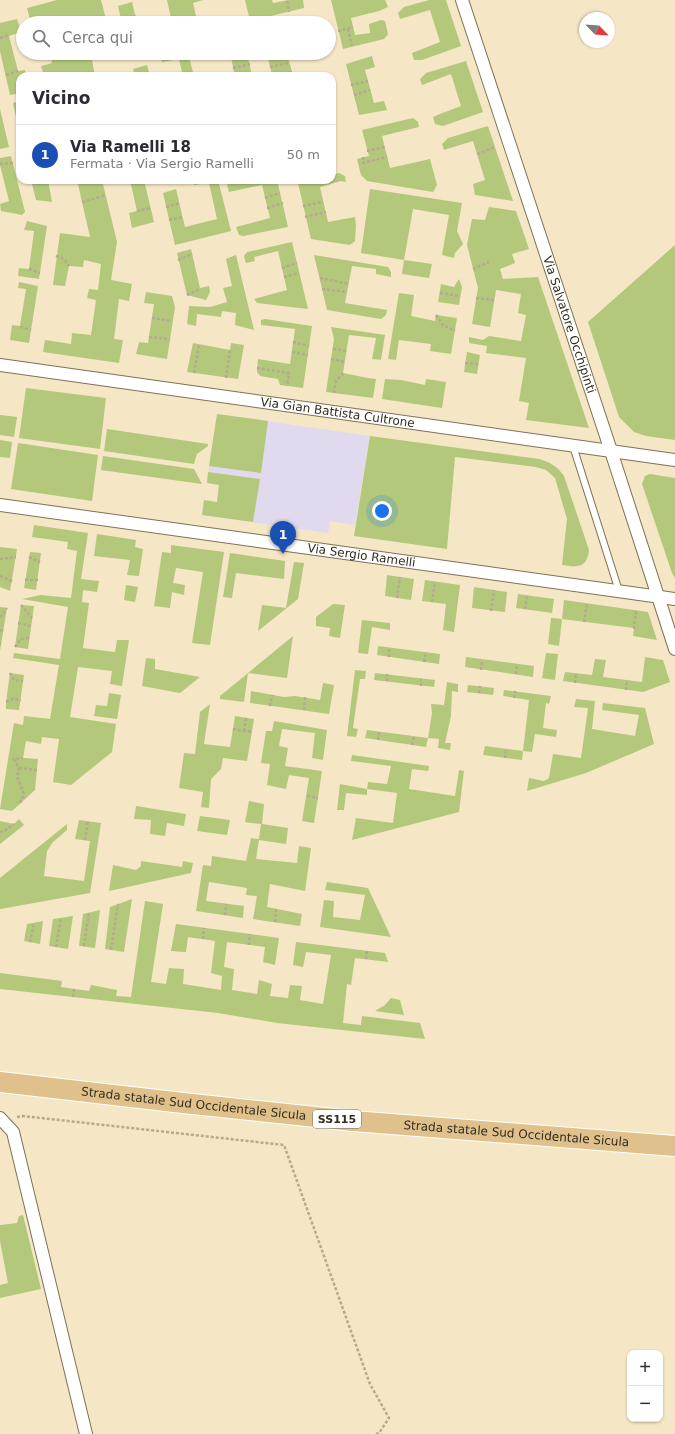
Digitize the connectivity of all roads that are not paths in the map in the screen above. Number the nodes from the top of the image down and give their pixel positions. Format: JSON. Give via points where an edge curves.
{"nodes":[{"id":1,"x":462,"y":0,"type":"edge"},
{"id":2,"x":0,"y":365,"type":"edge"},
{"id":3,"x":573,"y":446,"type":"junction"},
{"id":4,"x":611,"y":451,"type":"junction"},
{"id":5,"x":675,"y":460,"type":"edge"},
{"id":6,"x":0,"y":506,"type":"edge"},
{"id":7,"x":619,"y":591,"type":"junction"},
{"id":8,"x":659,"y":597,"type":"junction"},
{"id":9,"x":675,"y":599,"type":"edge"},
{"id":10,"x":675,"y":649,"type":"edge"},
{"id":11,"x":0,"y":1082,"type":"edge"},
{"id":12,"x":0,"y":1118,"type":"edge"},
{"id":13,"x":675,"y":1146,"type":"edge"},
{"id":14,"x":86,"y":1434,"type":"edge"}],
"edges":[{"from":1,"to":4,"type":"street","name":"Via Salvatore Occhipinti"},
{"from":2,"to":3,"type":"street","name":"Via Gian Battista Cultrone"},
{"from":3,"to":4,"type":"street","name":"Via Gian Battista Cultrone"},
{"from":3,"to":7,"type":"lane"},
{"from":4,"to":5,"type":"street","name":"Via Gian Battista Cultrone"},
{"from":4,"to":8,"type":"street","name":"Via Salvatore Occhipinti"},
{"from":6,"to":7,"type":"street","name":"Via Sergio Ramelli"},
{"from":7,"to":8,"type":"street","name":"Via Sergio Ramelli"},
{"from":8,"to":9,"type":"street","name":"Via Sergio Ramelli"},
{"from":8,"to":10,"type":"street","name":"Via Salvatore Occhipinti"},
{"from":11,"to":13,"type":"main road","name":"Strada statale Sud Occidentale Sicula","number":"SS115","via":[[345,1120]]},
{"from":12,"to":14,"type":"street","via":[[13,1132]]}]}
